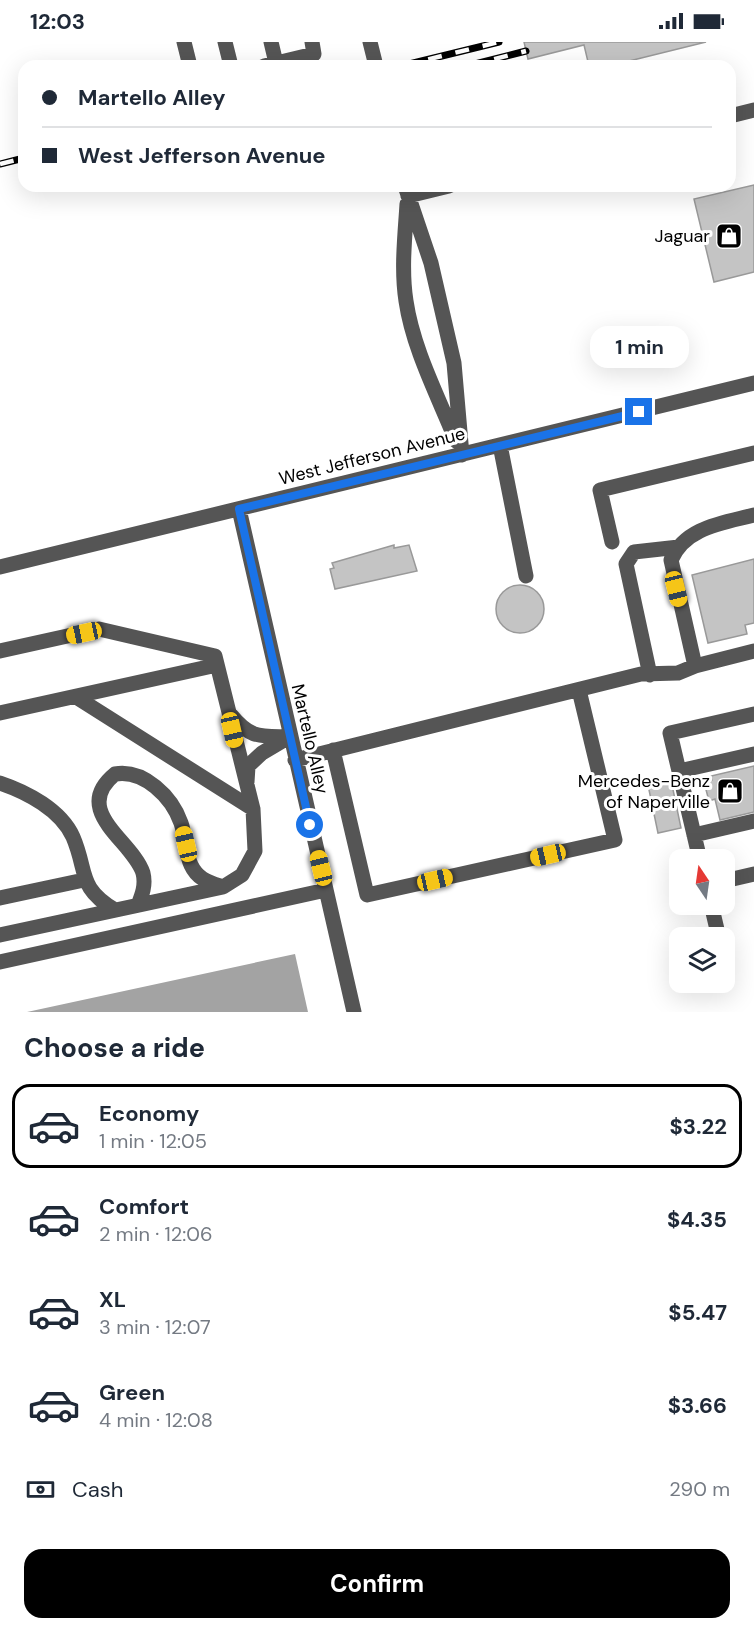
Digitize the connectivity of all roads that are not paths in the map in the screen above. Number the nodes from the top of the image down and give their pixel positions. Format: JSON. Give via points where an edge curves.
{"nodes":[{"id":1,"x":184,"y":42,"type":"edge"},
{"id":2,"x":225,"y":42,"type":"edge"},
{"id":3,"x":271,"y":42,"type":"edge"},
{"id":4,"x":375,"y":43,"type":"edge"},
{"id":5,"x":313,"y":48,"type":"edge"},
{"id":6,"x":188,"y":60,"type":"edge"},
{"id":7,"x":230,"y":60,"type":"edge"},
{"id":8,"x":270,"y":60,"type":"edge"},
{"id":9,"x":283,"y":60,"type":"edge"},
{"id":10,"x":376,"y":60,"type":"edge"},
{"id":11,"x":754,"y":110,"type":"edge"},
{"id":12,"x":736,"y":114,"type":"edge"},
{"id":13,"x":407,"y":192,"type":"edge"},
{"id":14,"x":407,"y":192,"type":"edge"},
{"id":15,"x":754,"y":383,"type":"edge"},
{"id":16,"x":500,"y":445,"type":"junction"},
{"id":17,"x":754,"y":453,"type":"edge"},
{"id":18,"x":462,"y":454,"type":"junction"},
{"id":19,"x":239,"y":509,"type":"junction"},
{"id":20,"x":754,"y":515,"type":"edge"},
{"id":21,"x":612,"y":542,"type":"dead end"},
{"id":22,"x":679,"y":547,"type":"junction"},
{"id":23,"x":0,"y":567,"type":"edge"},
{"id":24,"x":526,"y":576,"type":"dead end"},
{"id":25,"x":0,"y":651,"type":"edge"},
{"id":26,"x":754,"y":651,"type":"edge"},
{"id":27,"x":217,"y":665,"type":"junction"},
{"id":28,"x":695,"y":666,"type":"junction"},
{"id":29,"x":650,"y":675,"type":"junction"},
{"id":30,"x":579,"y":690,"type":"junction"},
{"id":31,"x":76,"y":697,"type":"junction"},
{"id":32,"x":228,"y":711,"type":"junction"},
{"id":33,"x":2,"y":713,"type":"edge"},
{"id":34,"x":754,"y":714,"type":"edge"},
{"id":35,"x":289,"y":737,"type":"junction"},
{"id":36,"x":333,"y":750,"type":"junction"},
{"id":37,"x":754,"y":754,"type":"edge"},
{"id":38,"x":295,"y":760,"type":"junction"},
{"id":39,"x":679,"y":771,"type":"junction"},
{"id":40,"x":0,"y":783,"type":"edge"},
{"id":41,"x":246,"y":788,"type":"junction"},
{"id":42,"x":253,"y":809,"type":"junction"},
{"id":43,"x":754,"y":821,"type":"edge"},
{"id":44,"x":694,"y":835,"type":"junction"},
{"id":45,"x":697,"y":849,"type":"edge"},
{"id":46,"x":754,"y":874,"type":"edge"},
{"id":47,"x":735,"y":878,"type":"edge"},
{"id":48,"x":84,"y":880,"type":"junction"},
{"id":49,"x":223,"y":887,"type":"junction"},
{"id":50,"x":327,"y":890,"type":"junction"},
{"id":51,"x":0,"y":898,"type":"edge"},
{"id":52,"x":138,"y":905,"type":"junction"},
{"id":53,"x":115,"y":910,"type":"junction"},
{"id":54,"x":0,"y":934,"type":"edge"},
{"id":55,"x":0,"y":962,"type":"edge"},
{"id":56,"x":354,"y":1012,"type":"edge"}],
"edges":[{"from":1,"to":6,"type":"street"},
{"from":2,"to":7,"type":"street"},
{"from":3,"to":8,"type":"street"},
{"from":4,"to":10,"type":"street"},
{"from":5,"to":9,"type":"street"},
{"from":11,"to":12,"type":"street"},
{"from":13,"to":18,"type":"street","via":[[430,263],[454,363]]},
{"from":14,"to":18,"type":"street","via":[[406,301],[427,369]]},
{"from":15,"to":16,"type":"street","name":"West Jefferson Avenue"},
{"from":16,"to":18,"type":"street","name":"West Jefferson Avenue"},
{"from":16,"to":24,"type":"street"},
{"from":17,"to":21,"type":"street","via":[[600,489]]},
{"from":18,"to":19,"type":"street","name":"West Jefferson Avenue"},
{"from":19,"to":23,"type":"street","name":"West Jefferson Avenue"},
{"from":19,"to":35,"type":"street","name":"Martello Alley"},
{"from":20,"to":22,"type":"street","via":[[703,527]]},
{"from":22,"to":28,"type":"street","via":[[671,560],[672,570]]},
{"from":22,"to":29,"type":"street","via":[[634,552],[626,564]]},
{"from":25,"to":27,"type":"street","via":[[99,629],[214,657]]},
{"from":26,"to":28,"type":"street"},
{"from":27,"to":31,"type":"street"},
{"from":27,"to":32,"type":"street"},
{"from":28,"to":29,"type":"street","via":[[678,673]]},
{"from":29,"to":30,"type":"street","via":[[640,674]]},
{"from":30,"to":36,"type":"street"},
{"from":30,"to":36,"type":"street","via":[[615,840],[367,896]]},
{"from":31,"to":33,"type":"street"},
{"from":31,"to":42,"type":"street"},
{"from":32,"to":35,"type":"street","via":[[244,730],[262,736]]},
{"from":32,"to":41,"type":"street"},
{"from":34,"to":39,"type":"street","via":[[670,734]]},
{"from":35,"to":38,"type":"street","name":"Martello Alley"},
{"from":35,"to":41,"type":"street","via":[[248,766]]},
{"from":36,"to":38,"type":"street"},
{"from":37,"to":39,"type":"street"},
{"from":38,"to":50,"type":"street","name":"Martello Alley"},
{"from":39,"to":44,"type":"street"},
{"from":40,"to":48,"type":"street","via":[[58,814],[72,835]]},
{"from":41,"to":42,"type":"street"},
{"from":42,"to":49,"type":"street","via":[[255,850],[242,875]]},
{"from":43,"to":44,"type":"street"},
{"from":44,"to":45,"type":"street"},
{"from":46,"to":47,"type":"street"},
{"from":48,"to":51,"type":"street"},
{"from":48,"to":53,"type":"street","via":[[99,900]]},
{"from":49,"to":52,"type":"street"},
{"from":49,"to":52,"type":"street","via":[[203,881],[191,865],[181,823],[156,788],[138,776],[115,774],[101,792],[103,819],[143,873],[144,890]]},
{"from":50,"to":55,"type":"street"},
{"from":50,"to":56,"type":"street","name":"Martello Alley"},
{"from":52,"to":53,"type":"street"},
{"from":53,"to":54,"type":"street"}]}
